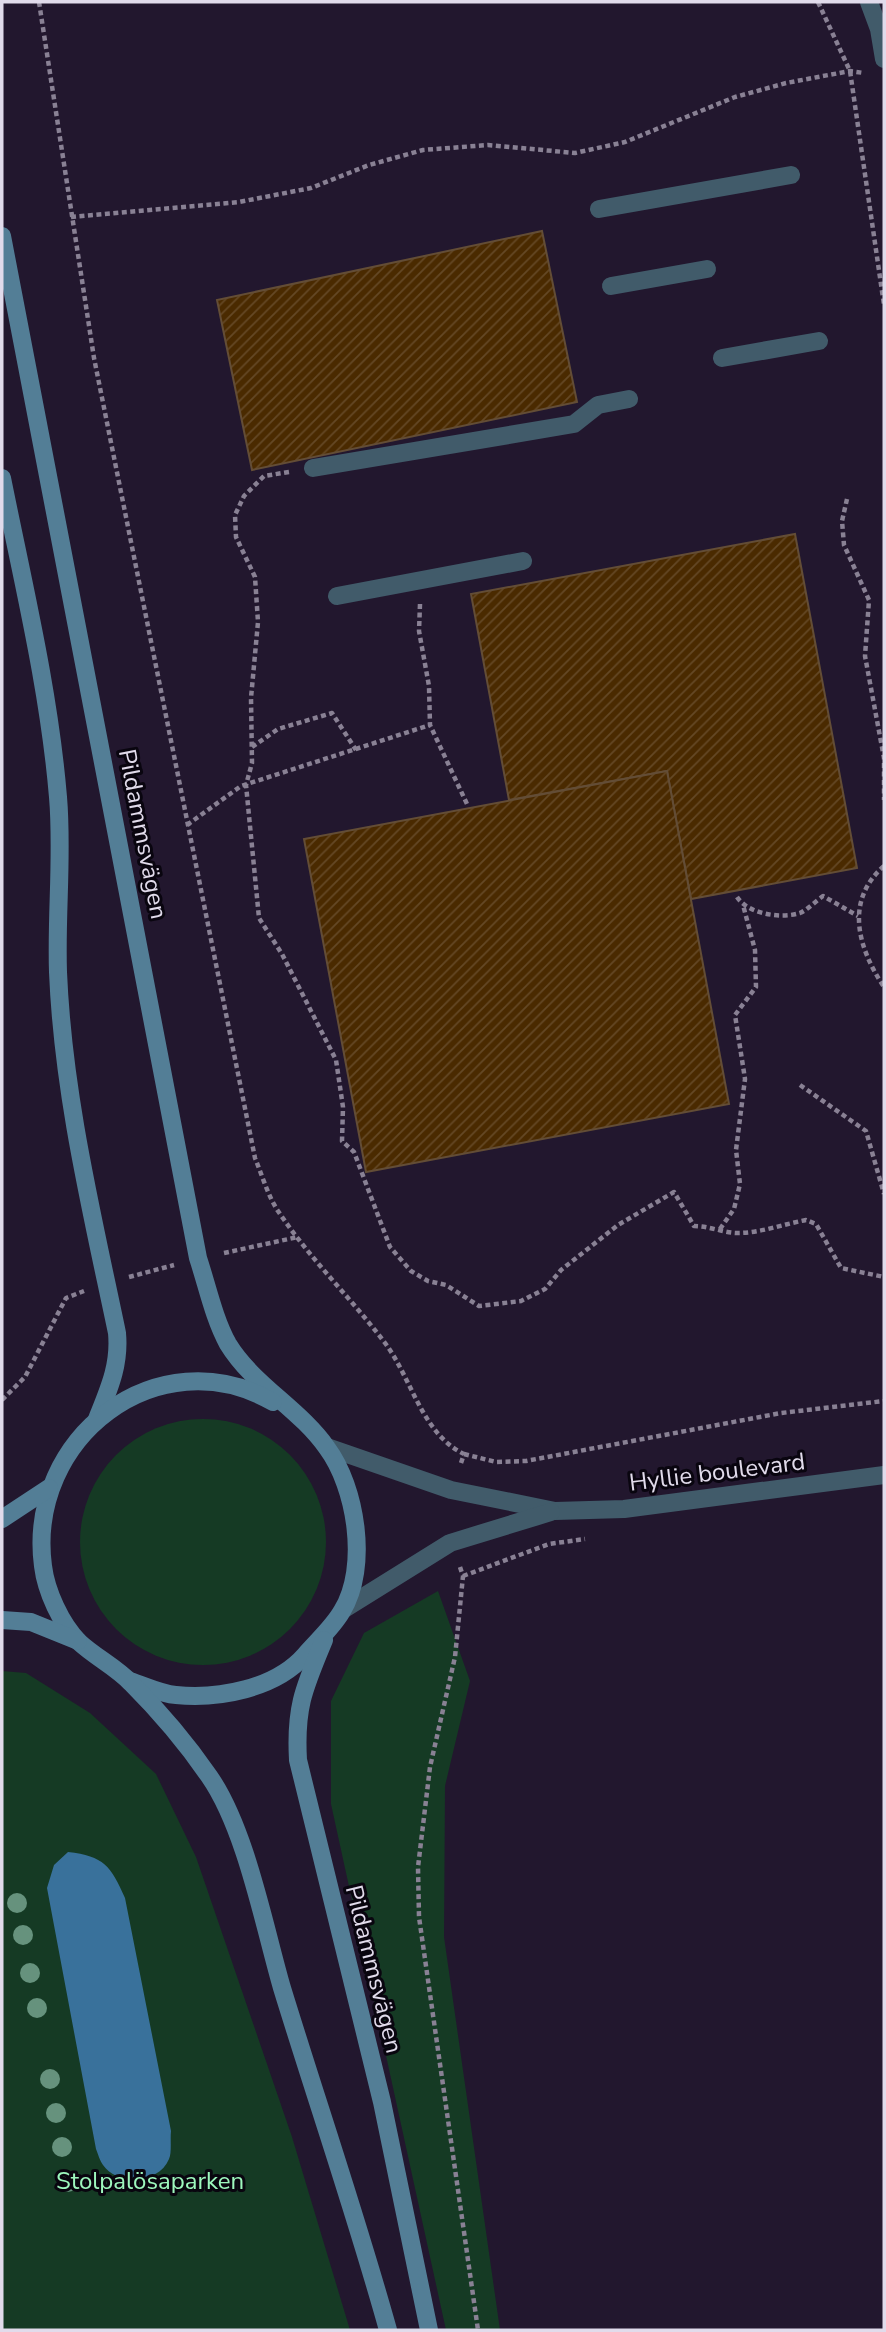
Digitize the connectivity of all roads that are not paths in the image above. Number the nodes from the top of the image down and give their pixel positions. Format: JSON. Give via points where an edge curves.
{"nodes":[{"id":1,"x":869,"y":2,"type":"edge"},
{"id":2,"x":884,"y":59,"type":"edge"},
{"id":3,"x":790,"y":176,"type":"dead end"},
{"id":4,"x":599,"y":209,"type":"dead end"},
{"id":5,"x":2,"y":236,"type":"edge"},
{"id":6,"x":707,"y":269,"type":"dead end"},
{"id":7,"x":611,"y":286,"type":"dead end"},
{"id":8,"x":819,"y":341,"type":"dead end"},
{"id":9,"x":722,"y":358,"type":"dead end"},
{"id":10,"x":629,"y":399,"type":"dead end"},
{"id":11,"x":313,"y":468,"type":"road end"},
{"id":12,"x":2,"y":478,"type":"edge"},
{"id":13,"x":523,"y":561,"type":"dead end"},
{"id":14,"x":337,"y":596,"type":"dead end"},
{"id":15,"x":295,"y":1414,"type":"junction"},
{"id":16,"x":96,"y":1419,"type":"junction"},
{"id":17,"x":327,"y":1447,"type":"junction"},
{"id":18,"x":884,"y":1475,"type":"edge"},
{"id":19,"x":49,"y":1488,"type":"junction"},
{"id":20,"x":555,"y":1511,"type":"junction"},
{"id":21,"x":2,"y":1519,"type":"edge"},
{"id":22,"x":344,"y":1609,"type":"junction"},
{"id":23,"x":2,"y":1620,"type":"edge"},
{"id":24,"x":331,"y":1625,"type":"junction"},
{"id":25,"x":78,"y":1641,"type":"junction"},
{"id":26,"x":130,"y":1681,"type":"junction"},
{"id":27,"x":388,"y":2330,"type":"edge"},
{"id":28,"x":429,"y":2330,"type":"edge"}],
"edges":[{"from":1,"to":2,"type":"street"},
{"from":3,"to":4,"type":"street"},
{"from":5,"to":15,"type":"main road","name":"Pildammsvägen","via":[[198,1258],[228,1343]]},
{"from":6,"to":7,"type":"street"},
{"from":8,"to":9,"type":"street"},
{"from":10,"to":11,"type":"street","via":[[598,405],[574,424]]},
{"from":12,"to":16,"type":"main road","name":"Pildammsvägen","via":[[48,706],[58,798],[58,971],[66,1069],[117,1333],[115,1373]]},
{"from":13,"to":14,"type":"street"},
{"from":15,"to":16,"type":"main road","name":"Pildammsvägen","via":[[257,1393],[216,1383],[173,1384],[132,1396]]},
{"from":15,"to":17,"type":"main road","name":"Pildammsvägen"},
{"from":16,"to":19,"type":"main road","name":"Pildammsvägen","via":[[68,1450]]},
{"from":17,"to":20,"type":"street","name":"Hyllie boulevard","via":[[450,1490]]},
{"from":17,"to":22,"type":"main road","name":"Pildammsvägen","via":[[349,1489],[357,1536]]},
{"from":18,"to":20,"type":"street","name":"Hyllie boulevard","via":[[624,1509]]},
{"from":19,"to":21,"type":"main road"},
{"from":19,"to":25,"type":"main road","name":"Pildammsvägen","via":[[41,1527],[43,1568],[55,1607]]},
{"from":20,"to":22,"type":"street","name":"Hyllie boulevard","via":[[450,1543]]},
{"from":22,"to":24,"type":"main road","name":"Pildammsvägen"},
{"from":23,"to":25,"type":"main road","via":[[30,1622]]},
{"from":24,"to":26,"type":"main road","name":"Pildammsvägen","via":[[301,1659],[263,1683],[219,1695],[174,1695]]},
{"from":24,"to":28,"type":"main road","name":"Pildammsvägen","via":[[299,1707],[298,1760],[382,2102]]},
{"from":25,"to":26,"type":"main road","name":"Pildammsvägen"},
{"from":26,"to":27,"type":"main road","name":"Pildammsvägen","via":[[210,1778],[230,1818]]}]}
